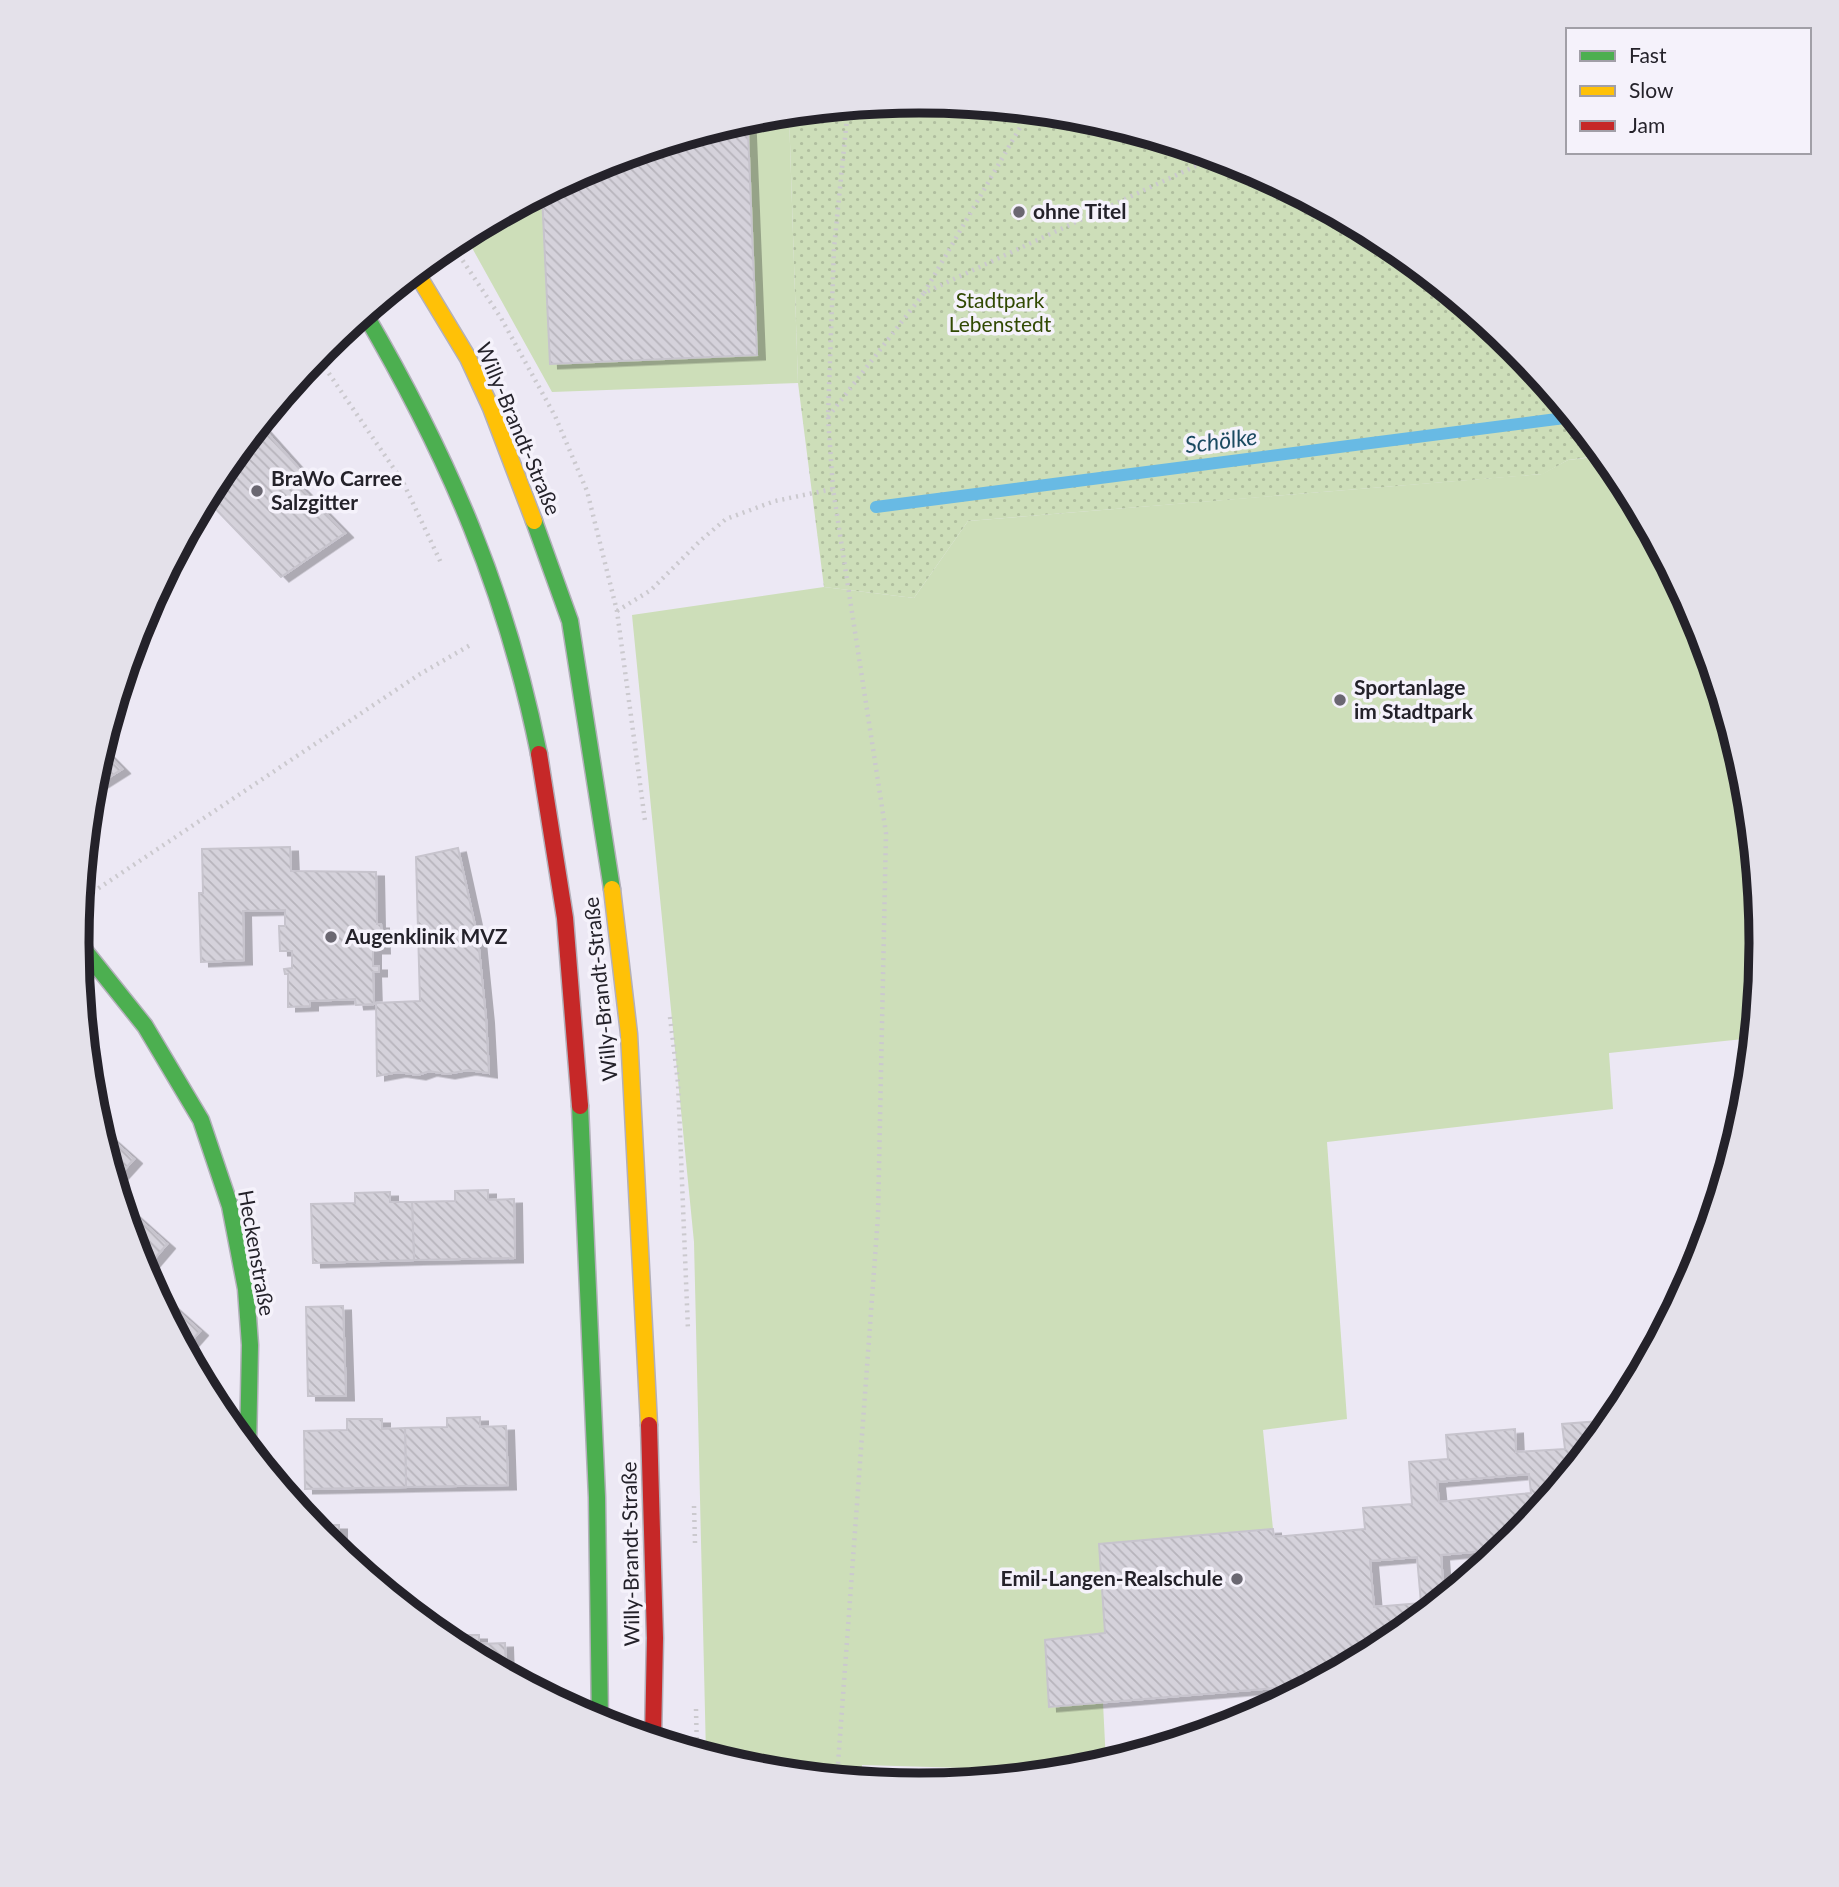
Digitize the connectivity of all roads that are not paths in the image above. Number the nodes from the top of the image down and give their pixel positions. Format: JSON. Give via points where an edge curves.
{"nodes":[{"id":1,"x":421,"y":280,"type":"edge"},
{"id":2,"x":369,"y":322,"type":"edge"},
{"id":3,"x":89,"y":956,"type":"edge"},
{"id":4,"x":248,"y":1432,"type":"edge"},
{"id":5,"x":600,"y":1710,"type":"edge"},
{"id":6,"x":653,"y":1730,"type":"edge"}],
"edges":[{"from":1,"to":6,"type":"street","name":"Willy-Brandt-Straße","via":[[468,358],[523,489],[570,621],[593,763],[616,913],[637,1157],[648,1392]]},
{"from":2,"to":5,"type":"street","name":"Willy-Brandt-Straße","via":[[430,432],[478,542],[530,706],[545,785],[578,1064],[595,1423]]},
{"from":3,"to":4,"type":"street","name":"Heckenstraße","via":[[145,1026],[201,1120],[230,1206],[246,1289]]}]}
